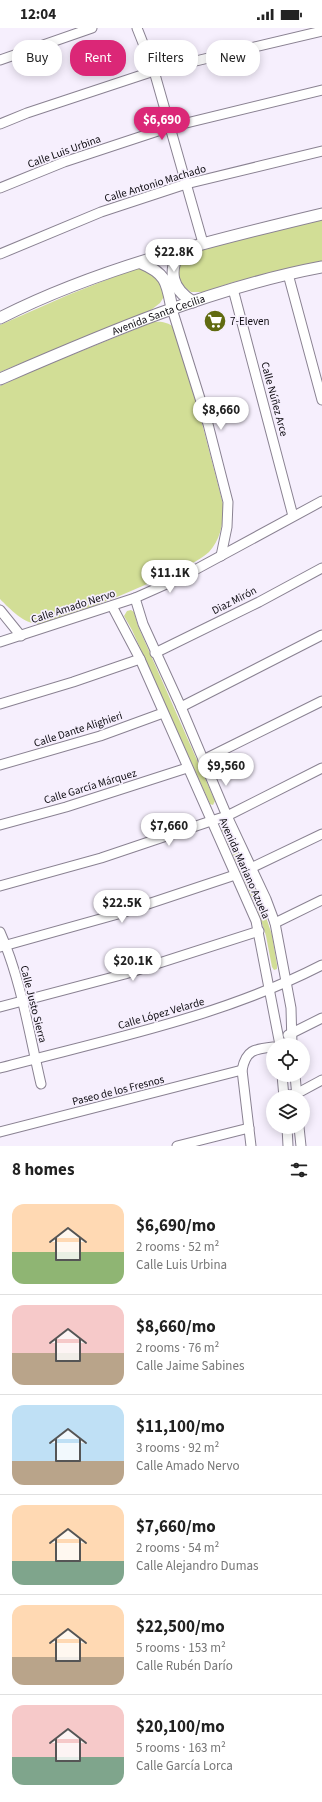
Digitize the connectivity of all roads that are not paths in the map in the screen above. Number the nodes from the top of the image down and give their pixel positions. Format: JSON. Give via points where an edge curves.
{"nodes":[{"id":1,"x":92,"y":28,"type":"edge"},
{"id":2,"x":137,"y":28,"type":"edge"},
{"id":3,"x":322,"y":31,"type":"edge"},
{"id":4,"x":142,"y":40,"type":"edge"},
{"id":5,"x":0,"y":60,"type":"edge"},
{"id":6,"x":198,"y":61,"type":"edge"},
{"id":7,"x":139,"y":76,"type":"edge"},
{"id":8,"x":155,"y":76,"type":"edge"},
{"id":9,"x":322,"y":90,"type":"edge"},
{"id":10,"x":0,"y":124,"type":"edge"},
{"id":11,"x":170,"y":127,"type":"junction"},
{"id":12,"x":322,"y":151,"type":"edge"},
{"id":13,"x":186,"y":184,"type":"junction"},
{"id":14,"x":0,"y":188,"type":"edge"},
{"id":15,"x":322,"y":214,"type":"edge"},
{"id":16,"x":203,"y":243,"type":"junction"},
{"id":17,"x":180,"y":250,"type":"junction"},
{"id":18,"x":0,"y":254,"type":"edge"},
{"id":19,"x":141,"y":263,"type":"junction"},
{"id":20,"x":322,"y":268,"type":"edge"},
{"id":21,"x":288,"y":274,"type":"junction"},
{"id":22,"x":233,"y":289,"type":"junction"},
{"id":23,"x":193,"y":302,"type":"junction"},
{"id":24,"x":172,"y":309,"type":"junction"},
{"id":25,"x":2,"y":314,"type":"edge"},
{"id":26,"x":0,"y":378,"type":"edge"},
{"id":27,"x":322,"y":400,"type":"edge"},
{"id":28,"x":322,"y":501,"type":"edge"},
{"id":29,"x":293,"y":516,"type":"junction"},
{"id":30,"x":221,"y":556,"type":"junction"},
{"id":31,"x":322,"y":568,"type":"edge"},
{"id":32,"x":135,"y":598,"type":"junction"},
{"id":33,"x":112,"y":606,"type":"junction"},
{"id":34,"x":0,"y":610,"type":"edge"},
{"id":35,"x":322,"y":635,"type":"edge"},
{"id":36,"x":21,"y":636,"type":"junction"},
{"id":37,"x":0,"y":642,"type":"edge"},
{"id":38,"x":156,"y":653,"type":"junction"},
{"id":39,"x":140,"y":659,"type":"junction"},
{"id":40,"x":322,"y":701,"type":"edge"},
{"id":41,"x":0,"y":704,"type":"edge"},
{"id":42,"x":181,"y":707,"type":"junction"},
{"id":43,"x":163,"y":713,"type":"junction"},
{"id":44,"x":202,"y":760,"type":"junction"},
{"id":45,"x":0,"y":765,"type":"edge"},
{"id":46,"x":187,"y":768,"type":"junction"},
{"id":47,"x":322,"y":768,"type":"edge"},
{"id":48,"x":227,"y":816,"type":"junction"},
{"id":49,"x":211,"y":821,"type":"junction"},
{"id":50,"x":0,"y":825,"type":"edge"},
{"id":51,"x":322,"y":834,"type":"edge"},
{"id":52,"x":251,"y":868,"type":"junction"},
{"id":53,"x":235,"y":875,"type":"junction"},
{"id":54,"x":0,"y":886,"type":"edge"},
{"id":55,"x":322,"y":900,"type":"edge"},
{"id":56,"x":275,"y":923,"type":"junction"},
{"id":57,"x":259,"y":931,"type":"junction"},
{"id":58,"x":0,"y":932,"type":"edge"},
{"id":59,"x":3,"y":946,"type":"edge"},
{"id":60,"x":322,"y":965,"type":"edge"},
{"id":61,"x":286,"y":984,"type":"junction"},
{"id":62,"x":270,"y":990,"type":"junction"},
{"id":63,"x":22,"y":1001,"type":"junction"},
{"id":64,"x":0,"y":1007,"type":"edge"},
{"id":65,"x":322,"y":1018,"type":"edge"},
{"id":66,"x":292,"y":1034,"type":"junction"},
{"id":67,"x":283,"y":1038,"type":"edge"},
{"id":68,"x":289,"y":1038,"type":"edge"},
{"id":69,"x":266,"y":1048,"type":"edge"},
{"id":70,"x":35,"y":1059,"type":"junction"},
{"id":71,"x":0,"y":1068,"type":"edge"},
{"id":72,"x":242,"y":1070,"type":"junction"},
{"id":73,"x":322,"y":1080,"type":"edge"},
{"id":74,"x":41,"y":1084,"type":"dead end"},
{"id":75,"x":305,"y":1090,"type":"edge"},
{"id":76,"x":249,"y":1128,"type":"junction"},
{"id":77,"x":0,"y":1132,"type":"edge"},
{"id":78,"x":287,"y":1134,"type":"edge"},
{"id":79,"x":300,"y":1134,"type":"edge"},
{"id":80,"x":176,"y":1146,"type":"edge"},
{"id":81,"x":251,"y":1146,"type":"edge"},
{"id":82,"x":288,"y":1146,"type":"edge"},
{"id":83,"x":301,"y":1146,"type":"edge"}],
"edges":[{"from":1,"to":5,"type":"street"},
{"from":2,"to":4,"type":"street"},
{"from":3,"to":6,"type":"street"},
{"from":7,"to":10,"type":"street"},
{"from":8,"to":11,"type":"street"},
{"from":9,"to":11,"type":"street","name":"Calle Luis Urbina"},
{"from":11,"to":13,"type":"street"},
{"from":11,"to":14,"type":"street","name":"Calle Luis Urbina","via":[[64,162]]},
{"from":12,"to":13,"type":"street","name":"Calle Antonio Machado"},
{"from":13,"to":16,"type":"street"},
{"from":13,"to":18,"type":"street","name":"Calle Antonio Machado","via":[[101,212]]},
{"from":15,"to":16,"type":"street"},
{"from":16,"to":17,"type":"street"},
{"from":17,"to":19,"type":"street"},
{"from":17,"to":23,"type":"street","via":[[173,265],[173,279],[181,292]]},
{"from":19,"to":24,"type":"street","via":[[155,269],[163,277]]},
{"from":19,"to":25,"type":"street","via":[[104,274]]},
{"from":20,"to":21,"type":"street","name":"Avenida Santa Cecilia"},
{"from":21,"to":22,"type":"street","name":"Avenida Santa Cecilia"},
{"from":21,"to":27,"type":"street"},
{"from":22,"to":23,"type":"street","name":"Avenida Santa Cecilia"},
{"from":22,"to":29,"type":"street","name":"Calle Núñez Arce"},
{"from":23,"to":24,"type":"street","name":"Avenida Santa Cecilia"},
{"from":24,"to":26,"type":"street","name":"Avenida Santa Cecilia"},
{"from":24,"to":30,"type":"street","via":[[208,424],[228,502],[227,528]]},
{"from":28,"to":29,"type":"street","name":"Calle Amado Nervo"},
{"from":29,"to":30,"type":"street","name":"Calle Amado Nervo"},
{"from":30,"to":32,"type":"street","name":"Calle Amado Nervo"},
{"from":31,"to":38,"type":"street","name":"Diaz Mirón"},
{"from":32,"to":33,"type":"street","name":"Calle Amado Nervo"},
{"from":32,"to":38,"type":"street","name":"Avenida Mariano Azuela"},
{"from":33,"to":36,"type":"street","name":"Calle Amado Nervo"},
{"from":33,"to":39,"type":"street","name":"Avenida Mariano Azuela"},
{"from":34,"to":36,"type":"street"},
{"from":35,"to":42,"type":"street"},
{"from":36,"to":37,"type":"street","name":"Calle Amado Nervo"},
{"from":38,"to":42,"type":"street","name":"Avenida Mariano Azuela"},
{"from":39,"to":41,"type":"street"},
{"from":39,"to":43,"type":"street","name":"Avenida Mariano Azuela"},
{"from":40,"to":44,"type":"street"},
{"from":42,"to":44,"type":"street","name":"Avenida Mariano Azuela"},
{"from":43,"to":45,"type":"street","name":"Calle Dante Alighieri","via":[[100,736]]},
{"from":43,"to":46,"type":"street","name":"Avenida Mariano Azuela"},
{"from":44,"to":48,"type":"street","name":"Avenida Mariano Azuela"},
{"from":46,"to":49,"type":"street","name":"Avenida Mariano Azuela"},
{"from":46,"to":50,"type":"street","name":"Calle García Márquez","via":[[66,807]]},
{"from":47,"to":48,"type":"street"},
{"from":48,"to":49,"type":"street"},
{"from":48,"to":52,"type":"street","name":"Avenida Mariano Azuela"},
{"from":49,"to":53,"type":"street","name":"Avenida Mariano Azuela"},
{"from":49,"to":54,"type":"street","via":[[101,858]]},
{"from":51,"to":52,"type":"street"},
{"from":52,"to":56,"type":"street","name":"Avenida Mariano Azuela"},
{"from":53,"to":57,"type":"street","name":"Avenida Mariano Azuela"},
{"from":53,"to":59,"type":"street","via":[[118,914]]},
{"from":55,"to":56,"type":"street"},
{"from":56,"to":61,"type":"street","name":"Avenida Mariano Azuela"},
{"from":57,"to":62,"type":"street","name":"Avenida Mariano Azuela"},
{"from":57,"to":63,"type":"street","via":[[125,974]]},
{"from":58,"to":59,"type":"street","name":"Calle Justo Sierra"},
{"from":59,"to":63,"type":"street","name":"Calle Justo Sierra"},
{"from":60,"to":61,"type":"street","name":"Calle López Velarde"},
{"from":61,"to":62,"type":"street","name":"Calle López Velarde"},
{"from":61,"to":66,"type":"street","name":"Avenida Mariano Azuela"},
{"from":62,"to":67,"type":"street","name":"Avenida Mariano Azuela"},
{"from":62,"to":70,"type":"street","name":"Calle López Velarde","via":[[156,1028]]},
{"from":63,"to":64,"type":"street"},
{"from":63,"to":70,"type":"street","name":"Calle Justo Sierra"},
{"from":65,"to":66,"type":"street"},
{"from":66,"to":68,"type":"street"},
{"from":69,"to":72,"type":"street","via":[[247,1054]]},
{"from":70,"to":71,"type":"street","name":"Calle López Velarde"},
{"from":70,"to":74,"type":"street","name":"Calle Justo Sierra"},
{"from":72,"to":76,"type":"street"},
{"from":72,"to":77,"type":"street","name":"Paseo de los Fresnos"},
{"from":73,"to":75,"type":"street"},
{"from":76,"to":80,"type":"street"},
{"from":76,"to":81,"type":"street"},
{"from":78,"to":82,"type":"street"},
{"from":79,"to":83,"type":"street"}]}
